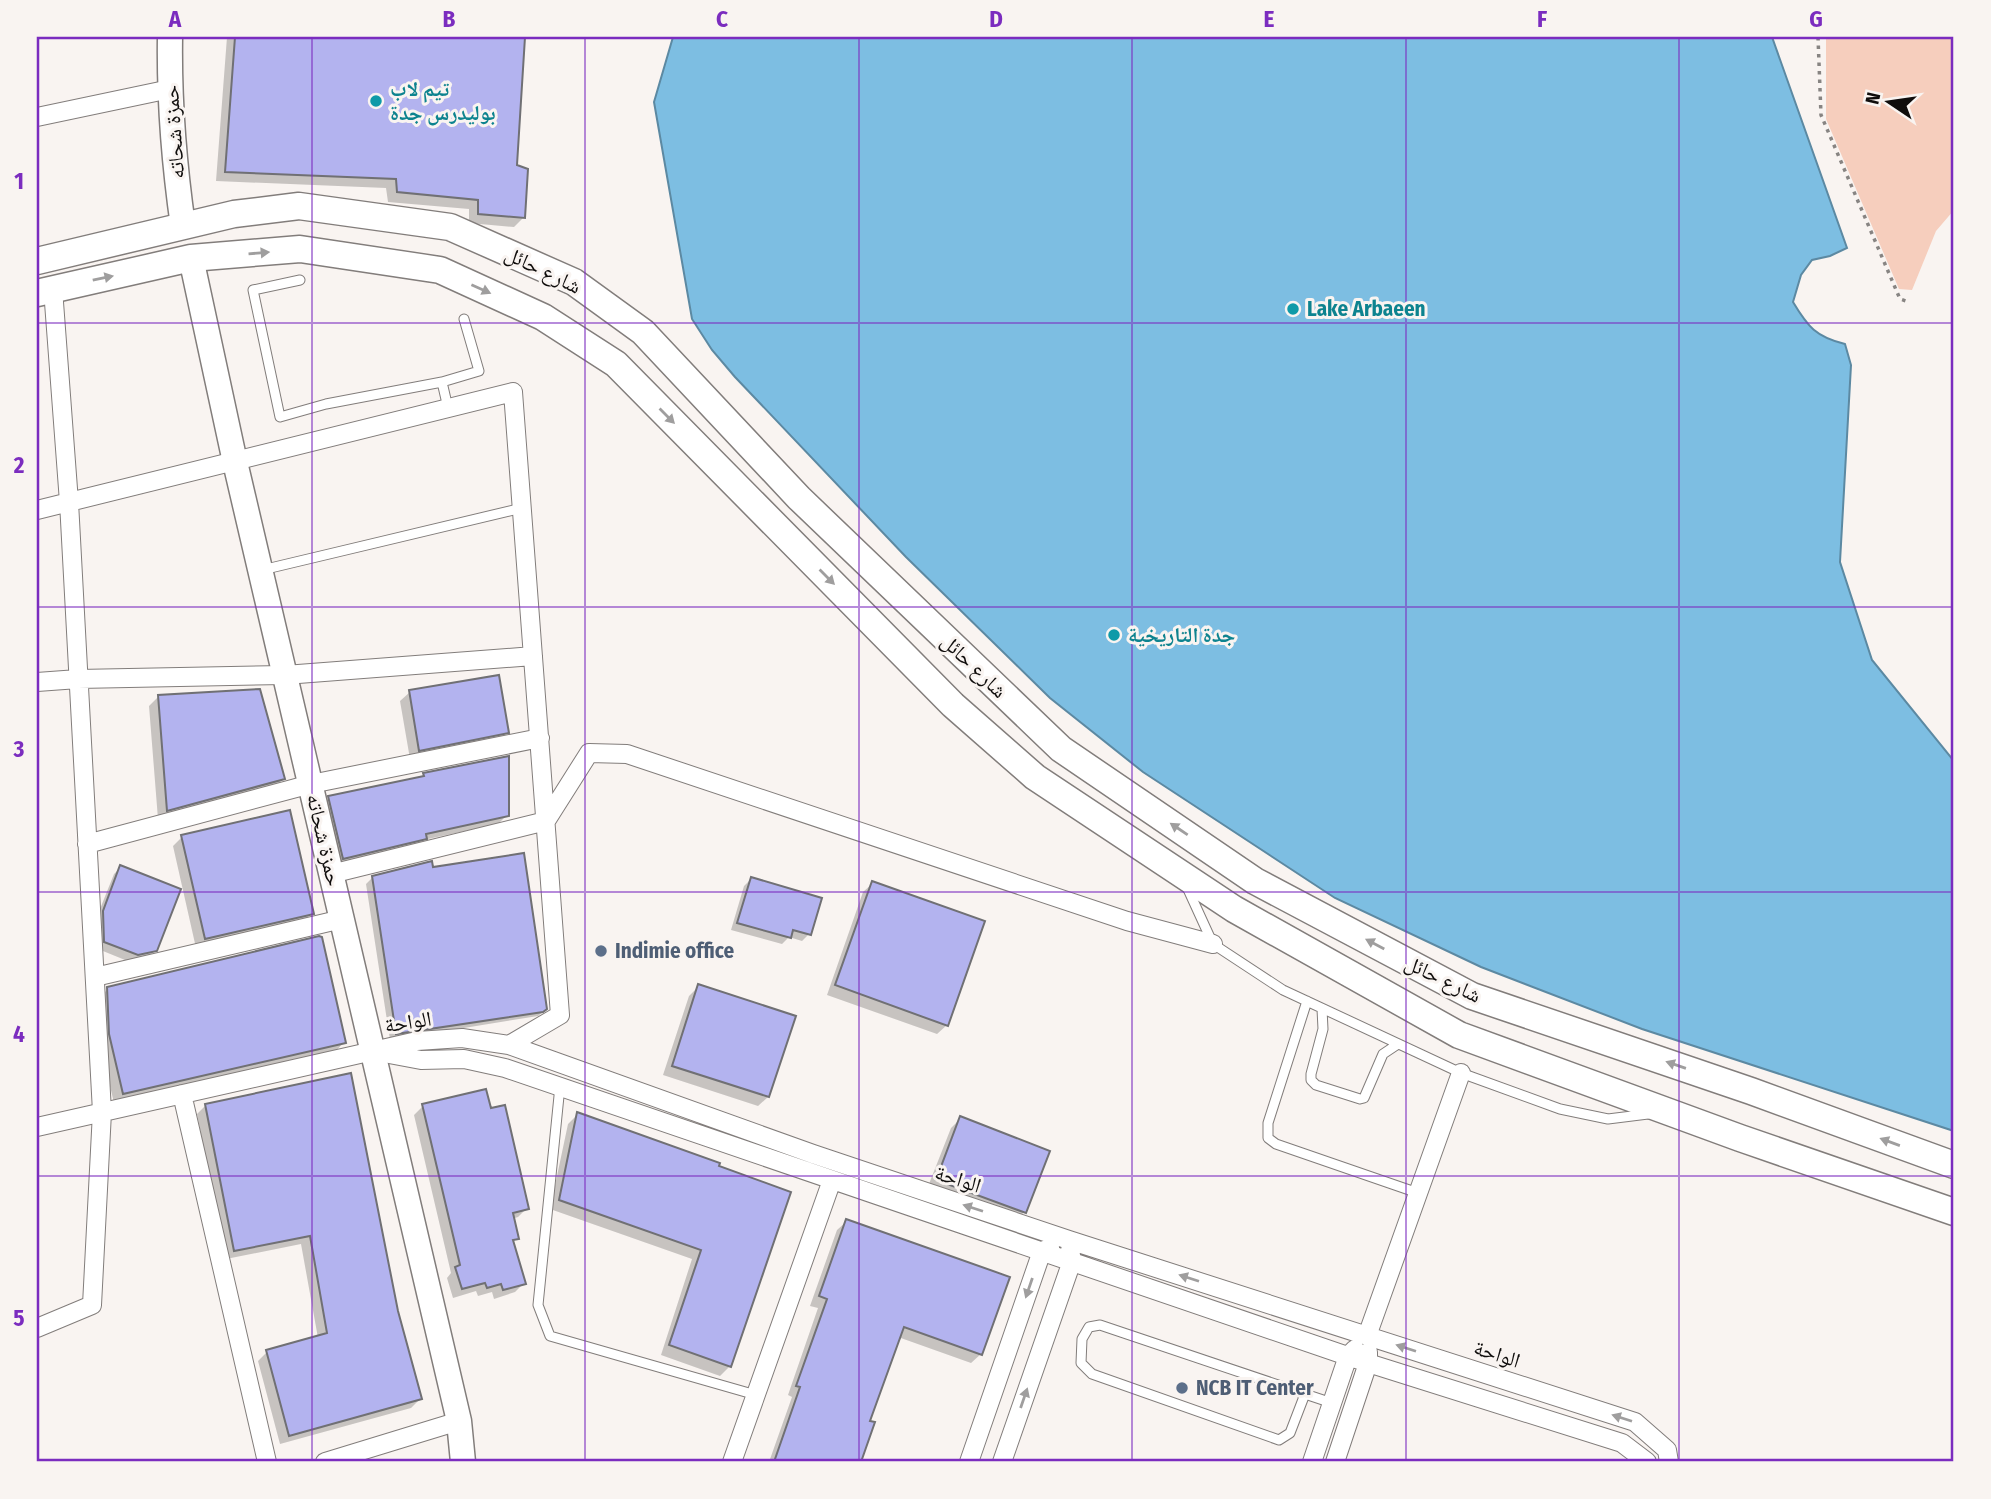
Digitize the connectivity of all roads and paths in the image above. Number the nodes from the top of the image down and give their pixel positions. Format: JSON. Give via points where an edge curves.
{"nodes":[{"id":1,"x":170,"y":37,"type":"edge"},
{"id":2,"x":1818,"y":37,"type":"edge"},
{"id":3,"x":170,"y":89,"type":"junction"},
{"id":4,"x":37,"y":117,"type":"edge"},
{"id":5,"x":183,"y":226,"type":"junction"},
{"id":6,"x":191,"y":258,"type":"junction"},
{"id":7,"x":37,"y":261,"type":"edge"},
{"id":8,"x":300,"y":280,"type":"dead end"},
{"id":9,"x":45,"y":291,"type":"edge"},
{"id":10,"x":1909,"y":302,"type":"dead end"},
{"id":11,"x":464,"y":320,"type":"dead end"},
{"id":12,"x":442,"y":382,"type":"junction"},
{"id":13,"x":448,"y":408,"type":"junction"},
{"id":14,"x":235,"y":462,"type":"junction"},
{"id":15,"x":69,"y":502,"type":"junction"},
{"id":16,"x":522,"y":508,"type":"junction"},
{"id":17,"x":37,"y":510,"type":"edge"},
{"id":18,"x":260,"y":570,"type":"junction"},
{"id":19,"x":533,"y":656,"type":"junction"},
{"id":20,"x":285,"y":675,"type":"junction"},
{"id":21,"x":78,"y":679,"type":"junction"},
{"id":22,"x":37,"y":682,"type":"edge"},
{"id":23,"x":540,"y":738,"type":"junction"},
{"id":24,"x":310,"y":784,"type":"junction"},
{"id":25,"x":546,"y":821,"type":"junction"},
{"id":26,"x":88,"y":844,"type":"junction"},
{"id":27,"x":331,"y":874,"type":"junction"},
{"id":28,"x":1181,"y":874,"type":"junction"},
{"id":29,"x":342,"y":919,"type":"junction"},
{"id":30,"x":1213,"y":944,"type":"junction"},
{"id":31,"x":95,"y":977,"type":"junction"},
{"id":32,"x":1307,"y":1001,"type":"junction"},
{"id":33,"x":1322,"y":1009,"type":"junction"},
{"id":34,"x":1398,"y":1044,"type":"junction"},
{"id":35,"x":509,"y":1045,"type":"junction"},
{"id":36,"x":373,"y":1051,"type":"junction"},
{"id":37,"x":1461,"y":1073,"type":"junction"},
{"id":38,"x":560,"y":1087,"type":"junction"},
{"id":39,"x":182,"y":1094,"type":"junction"},
{"id":40,"x":1667,"y":1111,"type":"junction"},
{"id":41,"x":102,"y":1112,"type":"junction"},
{"id":42,"x":37,"y":1126,"type":"edge"},
{"id":43,"x":1954,"y":1165,"type":"edge"},
{"id":44,"x":832,"y":1180,"type":"junction"},
{"id":45,"x":1418,"y":1193,"type":"junction"},
{"id":46,"x":1954,"y":1212,"type":"edge"},
{"id":47,"x":1069,"y":1240,"type":"junction"},
{"id":48,"x":1042,"y":1251,"type":"junction"},
{"id":49,"x":1072,"y":1261,"type":"junction"},
{"id":50,"x":37,"y":1328,"type":"edge"},
{"id":51,"x":1367,"y":1336,"type":"junction"},
{"id":52,"x":1348,"y":1356,"type":"junction"},
{"id":53,"x":1368,"y":1363,"type":"junction"},
{"id":54,"x":1305,"y":1394,"type":"junction"},
{"id":55,"x":756,"y":1395,"type":"junction"},
{"id":56,"x":1332,"y":1403,"type":"junction"},
{"id":57,"x":459,"y":1421,"type":"junction"},
{"id":58,"x":465,"y":1461,"type":"edge"},
{"id":59,"x":267,"y":1462,"type":"edge"},
{"id":60,"x":325,"y":1462,"type":"edge"},
{"id":61,"x":732,"y":1462,"type":"edge"},
{"id":62,"x":970,"y":1462,"type":"edge"},
{"id":63,"x":1002,"y":1462,"type":"edge"},
{"id":64,"x":1312,"y":1462,"type":"edge"},
{"id":65,"x":1335,"y":1462,"type":"edge"},
{"id":66,"x":1647,"y":1462,"type":"edge"},
{"id":67,"x":1669,"y":1462,"type":"edge"}],
"edges":[{"from":1,"to":3,"type":"main road","name":"حمزة شحاته"},
{"from":2,"to":10,"type":"path","via":[[1821,116],[1900,299]]},
{"from":3,"to":4,"type":"street"},
{"from":3,"to":5,"type":"main road","name":"حمزة شحاته"},
{"from":5,"to":6,"type":"main road"},
{"from":5,"to":7,"type":"main road","name":"شارع حائل"},
{"from":43,"to":5,"type":"main road","name":"شارع حائل","one_way":true,"via":[[1472,996],[1255,881],[1061,749],[799,498],[643,332],[574,282],[450,227],[299,206]]},
{"from":9,"to":6,"type":"main road","name":"شارع حائل","one_way":true},
{"from":6,"to":14,"type":"main road","name":"حمزة شحاته"},
{"from":6,"to":28,"type":"main road","name":"شارع حائل","one_way":true,"via":[[300,249],[440,270],[543,317],[616,364],[953,705],[1014,759]]},
{"from":8,"to":12,"type":"lane","via":[[253,290],[280,417]]},
{"from":9,"to":15,"type":"street"},
{"from":11,"to":12,"type":"lane","via":[[479,371]]},
{"from":12,"to":13,"type":"lane"},
{"from":13,"to":14,"type":"street"},
{"from":13,"to":16,"type":"street","via":[[513,392]]},
{"from":14,"to":15,"type":"street"},
{"from":14,"to":18,"type":"main road","name":"حمزة شحاته"},
{"from":15,"to":17,"type":"street"},
{"from":15,"to":21,"type":"street"},
{"from":16,"to":18,"type":"lane"},
{"from":16,"to":19,"type":"street"},
{"from":18,"to":20,"type":"main road","name":"حمزة شحاته"},
{"from":19,"to":20,"type":"street"},
{"from":19,"to":23,"type":"street"},
{"from":20,"to":21,"type":"street"},
{"from":20,"to":24,"type":"main road","name":"حمزة شحاته"},
{"from":21,"to":22,"type":"street"},
{"from":21,"to":26,"type":"street"},
{"from":23,"to":24,"type":"street"},
{"from":23,"to":25,"type":"street"},
{"from":24,"to":26,"type":"street"},
{"from":24,"to":27,"type":"main road","name":"حمزة شحاته"},
{"from":25,"to":27,"type":"street"},
{"from":25,"to":30,"type":"street","via":[[589,753],[626,754],[1128,921]]},
{"from":25,"to":35,"type":"street","via":[[559,1015]]},
{"from":26,"to":31,"type":"street"},
{"from":27,"to":29,"type":"main road","name":"حمزة شحاته"},
{"from":28,"to":30,"type":"lane"},
{"from":28,"to":40,"type":"main road","name":"شارع حائل","via":[[1234,909],[1459,1035]]},
{"from":29,"to":31,"type":"street"},
{"from":29,"to":36,"type":"main road","name":"حمزة شحاته"},
{"from":30,"to":32,"type":"lane"},
{"from":31,"to":41,"type":"street"},
{"from":32,"to":33,"type":"lane"},
{"from":32,"to":45,"type":"lane","via":[[1268,1122],[1268,1138]]},
{"from":33,"to":34,"type":"lane"},
{"from":33,"to":34,"type":"lane","via":[[1323,1029],[1311,1074],[1316,1085],[1360,1099],[1383,1054]]},
{"from":34,"to":37,"type":"lane"},
{"from":35,"to":36,"type":"street","name":"الواحة","via":[[463,1038],[417,1041]]},
{"from":47,"to":35,"type":"street","name":"الواحة","one_way":true},
{"from":36,"to":38,"type":"street","name":"الواحة","via":[[421,1060],[464,1059]]},
{"from":36,"to":39,"type":"street"},
{"from":36,"to":57,"type":"main road","name":"حمزة شحاته"},
{"from":37,"to":40,"type":"lane","via":[[1560,1109],[1608,1119]]},
{"from":37,"to":45,"type":"street"},
{"from":38,"to":44,"type":"street","name":"الواحة"},
{"from":38,"to":55,"type":"lane","via":[[538,1305],[550,1336]]},
{"from":39,"to":41,"type":"street"},
{"from":39,"to":59,"type":"street"},
{"from":40,"to":46,"type":"main road","name":"شارع حائل"},
{"from":41,"to":42,"type":"street"},
{"from":41,"to":50,"type":"street","via":[[92,1305]]},
{"from":44,"to":48,"type":"street","name":"الواحة"},
{"from":44,"to":55,"type":"street"},
{"from":45,"to":51,"type":"street"},
{"from":47,"to":48,"type":"street"},
{"from":47,"to":49,"type":"street"},
{"from":51,"to":47,"type":"street","name":"الواحة","one_way":true},
{"from":48,"to":49,"type":"street","name":"الواحة"},
{"from":48,"to":62,"type":"street","one_way":true},
{"from":49,"to":52,"type":"street","name":"الواحة"},
{"from":63,"to":49,"type":"street","one_way":true},
{"from":51,"to":52,"type":"street"},
{"from":51,"to":53,"type":"street"},
{"from":67,"to":51,"type":"street","name":"الواحة","one_way":true,"via":[[1667,1450],[1635,1422]]},
{"from":52,"to":53,"type":"street","name":"الواحة"},
{"from":52,"to":56,"type":"street"},
{"from":53,"to":65,"type":"street"},
{"from":53,"to":66,"type":"street","name":"الواحة","via":[[1622,1443]]},
{"from":54,"to":54,"type":"lane","via":[[1100,1325],[1089,1327],[1082,1339],[1081,1363],[1092,1374],[1279,1440],[1290,1433]]},
{"from":54,"to":56,"type":"lane"},
{"from":55,"to":61,"type":"street"},
{"from":56,"to":64,"type":"street"},
{"from":57,"to":58,"type":"main road","name":"حمزة شحاته"},
{"from":57,"to":60,"type":"street"}]}
